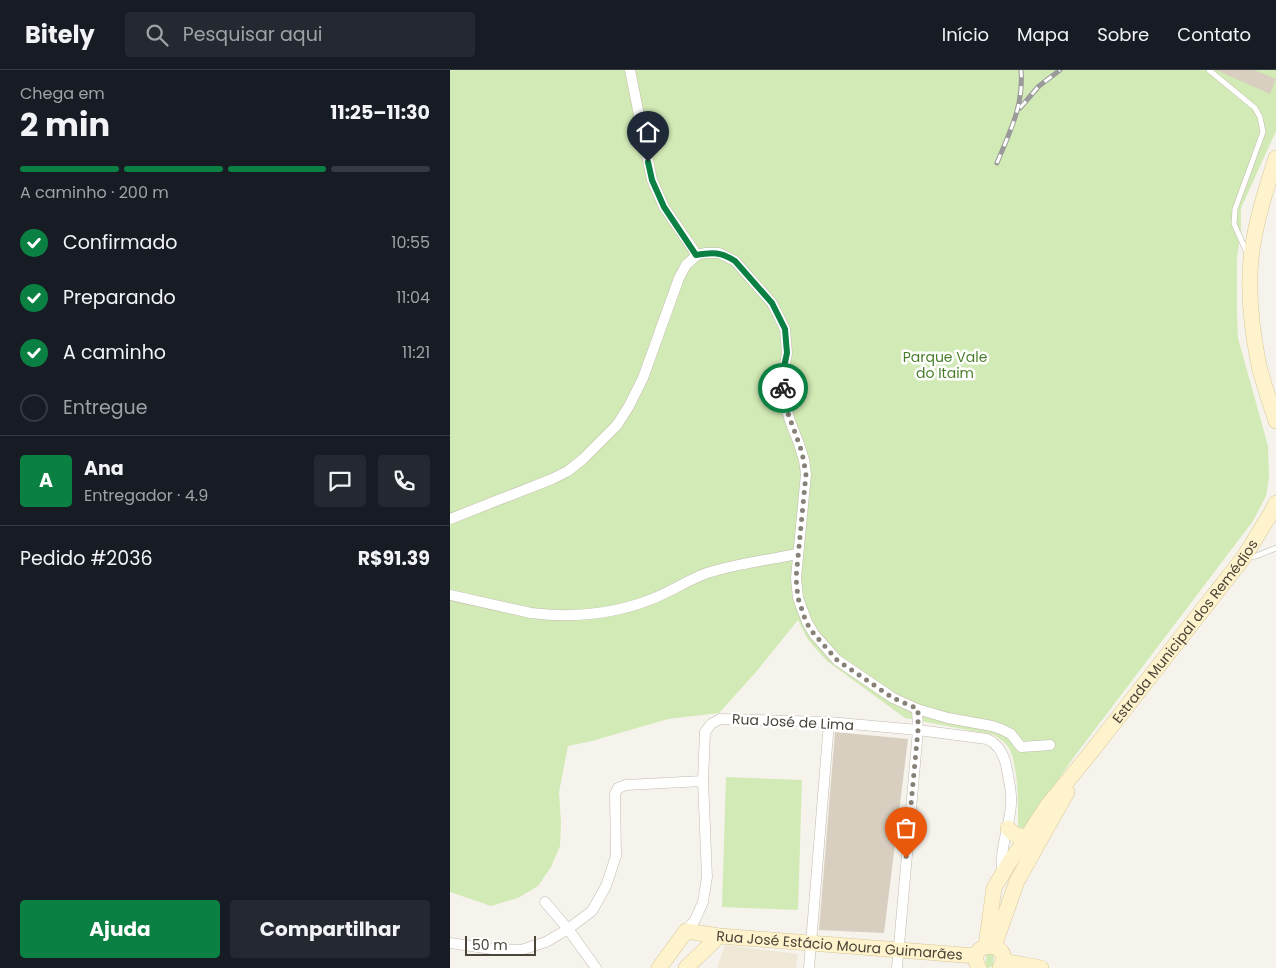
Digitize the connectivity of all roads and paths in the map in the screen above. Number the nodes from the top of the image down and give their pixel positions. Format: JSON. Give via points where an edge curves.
{"nodes":[{"id":1,"x":630,"y":70,"type":"edge"},
{"id":2,"x":1210,"y":70,"type":"edge"},
{"id":3,"x":1276,"y":158,"type":"edge"},
{"id":4,"x":696,"y":255,"type":"junction"},
{"id":5,"x":1251,"y":262,"type":"junction"},
{"id":6,"x":1276,"y":421,"type":"edge"},
{"id":7,"x":1276,"y":503,"type":"edge"},
{"id":8,"x":450,"y":519,"type":"edge"},
{"id":9,"x":1276,"y":548,"type":"edge"},
{"id":10,"x":797,"y":554,"type":"junction"},
{"id":11,"x":1244,"y":557,"type":"junction"},
{"id":12,"x":450,"y":595,"type":"edge"},
{"id":13,"x":918,"y":709,"type":"junction"},
{"id":14,"x":829,"y":722,"type":"junction"},
{"id":15,"x":918,"y":730,"type":"junction"},
{"id":16,"x":1050,"y":745,"type":"dead end"},
{"id":17,"x":1088,"y":756,"type":"junction"},
{"id":18,"x":703,"y":781,"type":"junction"},
{"id":19,"x":1008,"y":828,"type":"junction"},
{"id":20,"x":1027,"y":837,"type":"junction"},
{"id":21,"x":1003,"y":873,"type":"junction"},
{"id":22,"x":1013,"y":890,"type":"junction"},
{"id":23,"x":545,"y":902,"type":"dead end"},
{"id":24,"x":568,"y":929,"type":"junction"},
{"id":25,"x":686,"y":931,"type":"junction"},
{"id":26,"x":719,"y":936,"type":"junction"},
{"id":27,"x":450,"y":943,"type":"edge"},
{"id":28,"x":812,"y":943,"type":"junction"},
{"id":29,"x":898,"y":950,"type":"junction"},
{"id":30,"x":984,"y":954,"type":"edge"},
{"id":31,"x":1002,"y":964,"type":"edge"},
{"id":32,"x":596,"y":968,"type":"edge"},
{"id":33,"x":659,"y":968,"type":"edge"},
{"id":34,"x":686,"y":968,"type":"edge"},
{"id":35,"x":809,"y":968,"type":"edge"},
{"id":36,"x":897,"y":968,"type":"edge"},
{"id":37,"x":1041,"y":968,"type":"edge"}],
"edges":[{"from":1,"to":4,"type":"street","via":[[652,180],[664,207]]},
{"from":2,"to":5,"type":"lane","via":[[1255,108],[1260,117],[1263,132],[1235,209],[1234,224]]},
{"from":3,"to":5,"type":"main road","via":[[1264,193]]},
{"from":4,"to":8,"type":"street","via":[[679,278],[644,378],[617,425],[568,471]]},
{"from":4,"to":10,"type":"street","via":[[719,253],[735,261],[772,303],[785,329],[787,353],[782,376],[783,396],[806,474]]},
{"from":5,"to":6,"type":"main road","via":[[1251,315],[1255,344]]},
{"from":7,"to":11,"type":"main road","name":"Estrada Municipal dos Remédios"},
{"from":9,"to":11,"type":"lane"},
{"from":10,"to":12,"type":"street","via":[[718,570],[653,599],[619,610],[558,616]]},
{"from":10,"to":13,"type":"street","via":[[798,598],[814,634],[837,660],[893,698]]},
{"from":11,"to":17,"type":"main road","name":"Estrada Municipal dos Remédios"},
{"from":13,"to":15,"type":"street"},
{"from":13,"to":16,"type":"street","via":[[1001,729],[1011,734],[1021,747]]},
{"from":14,"to":15,"type":"street","name":"Rua José de Lima"},
{"from":14,"to":18,"type":"street","name":"Rua José de Lima","via":[[720,719],[705,732]]},
{"from":14,"to":28,"type":"street"},
{"from":15,"to":19,"type":"street","name":"Rua José de Lima","via":[[987,739],[998,746],[1006,762],[1012,793]]},
{"from":15,"to":29,"type":"street"},
{"from":17,"to":20,"type":"main road","name":"Estrada Municipal dos Remédios","via":[[1047,806]]},
{"from":17,"to":22,"type":"main road","name":"Estrada Municipal dos Remédios"},
{"from":18,"to":24,"type":"street","via":[[618,788],[615,794],[616,856],[606,886],[592,911]]},
{"from":18,"to":25,"type":"street","name":"Rua José de Lima","via":[[707,877],[703,902]]},
{"from":19,"to":20,"type":"main road","via":[[1019,837]]},
{"from":19,"to":21,"type":"street","via":[[1002,857]]},
{"from":20,"to":21,"type":"main road","name":"Estrada Municipal dos Remédios"},
{"from":21,"to":22,"type":"main road"},
{"from":21,"to":30,"type":"main road","name":"Estrada Municipal dos Remédios","via":[[994,888]]},
{"from":22,"to":30,"type":"main road","name":"Estrada Municipal dos Remédios"},
{"from":23,"to":24,"type":"street"},
{"from":24,"to":27,"type":"street","via":[[546,942],[521,950]]},
{"from":24,"to":32,"type":"street"},
{"from":25,"to":26,"type":"main road"},
{"from":25,"to":33,"type":"main road"},
{"from":26,"to":28,"type":"main road","name":"Rua José Estácio Moura Guimarães"},
{"from":26,"to":34,"type":"main road","name":"Rua José Estácio Moura Guimarães"},
{"from":28,"to":29,"type":"main road","name":"Rua José Estácio Moura Guimarães"},
{"from":28,"to":35,"type":"street"},
{"from":29,"to":30,"type":"main road","name":"Rua José Estácio Moura Guimarães"},
{"from":29,"to":36,"type":"street"},
{"from":30,"to":31,"type":"main road","via":[[1000,950]]},
{"from":31,"to":37,"type":"main road"}]}
